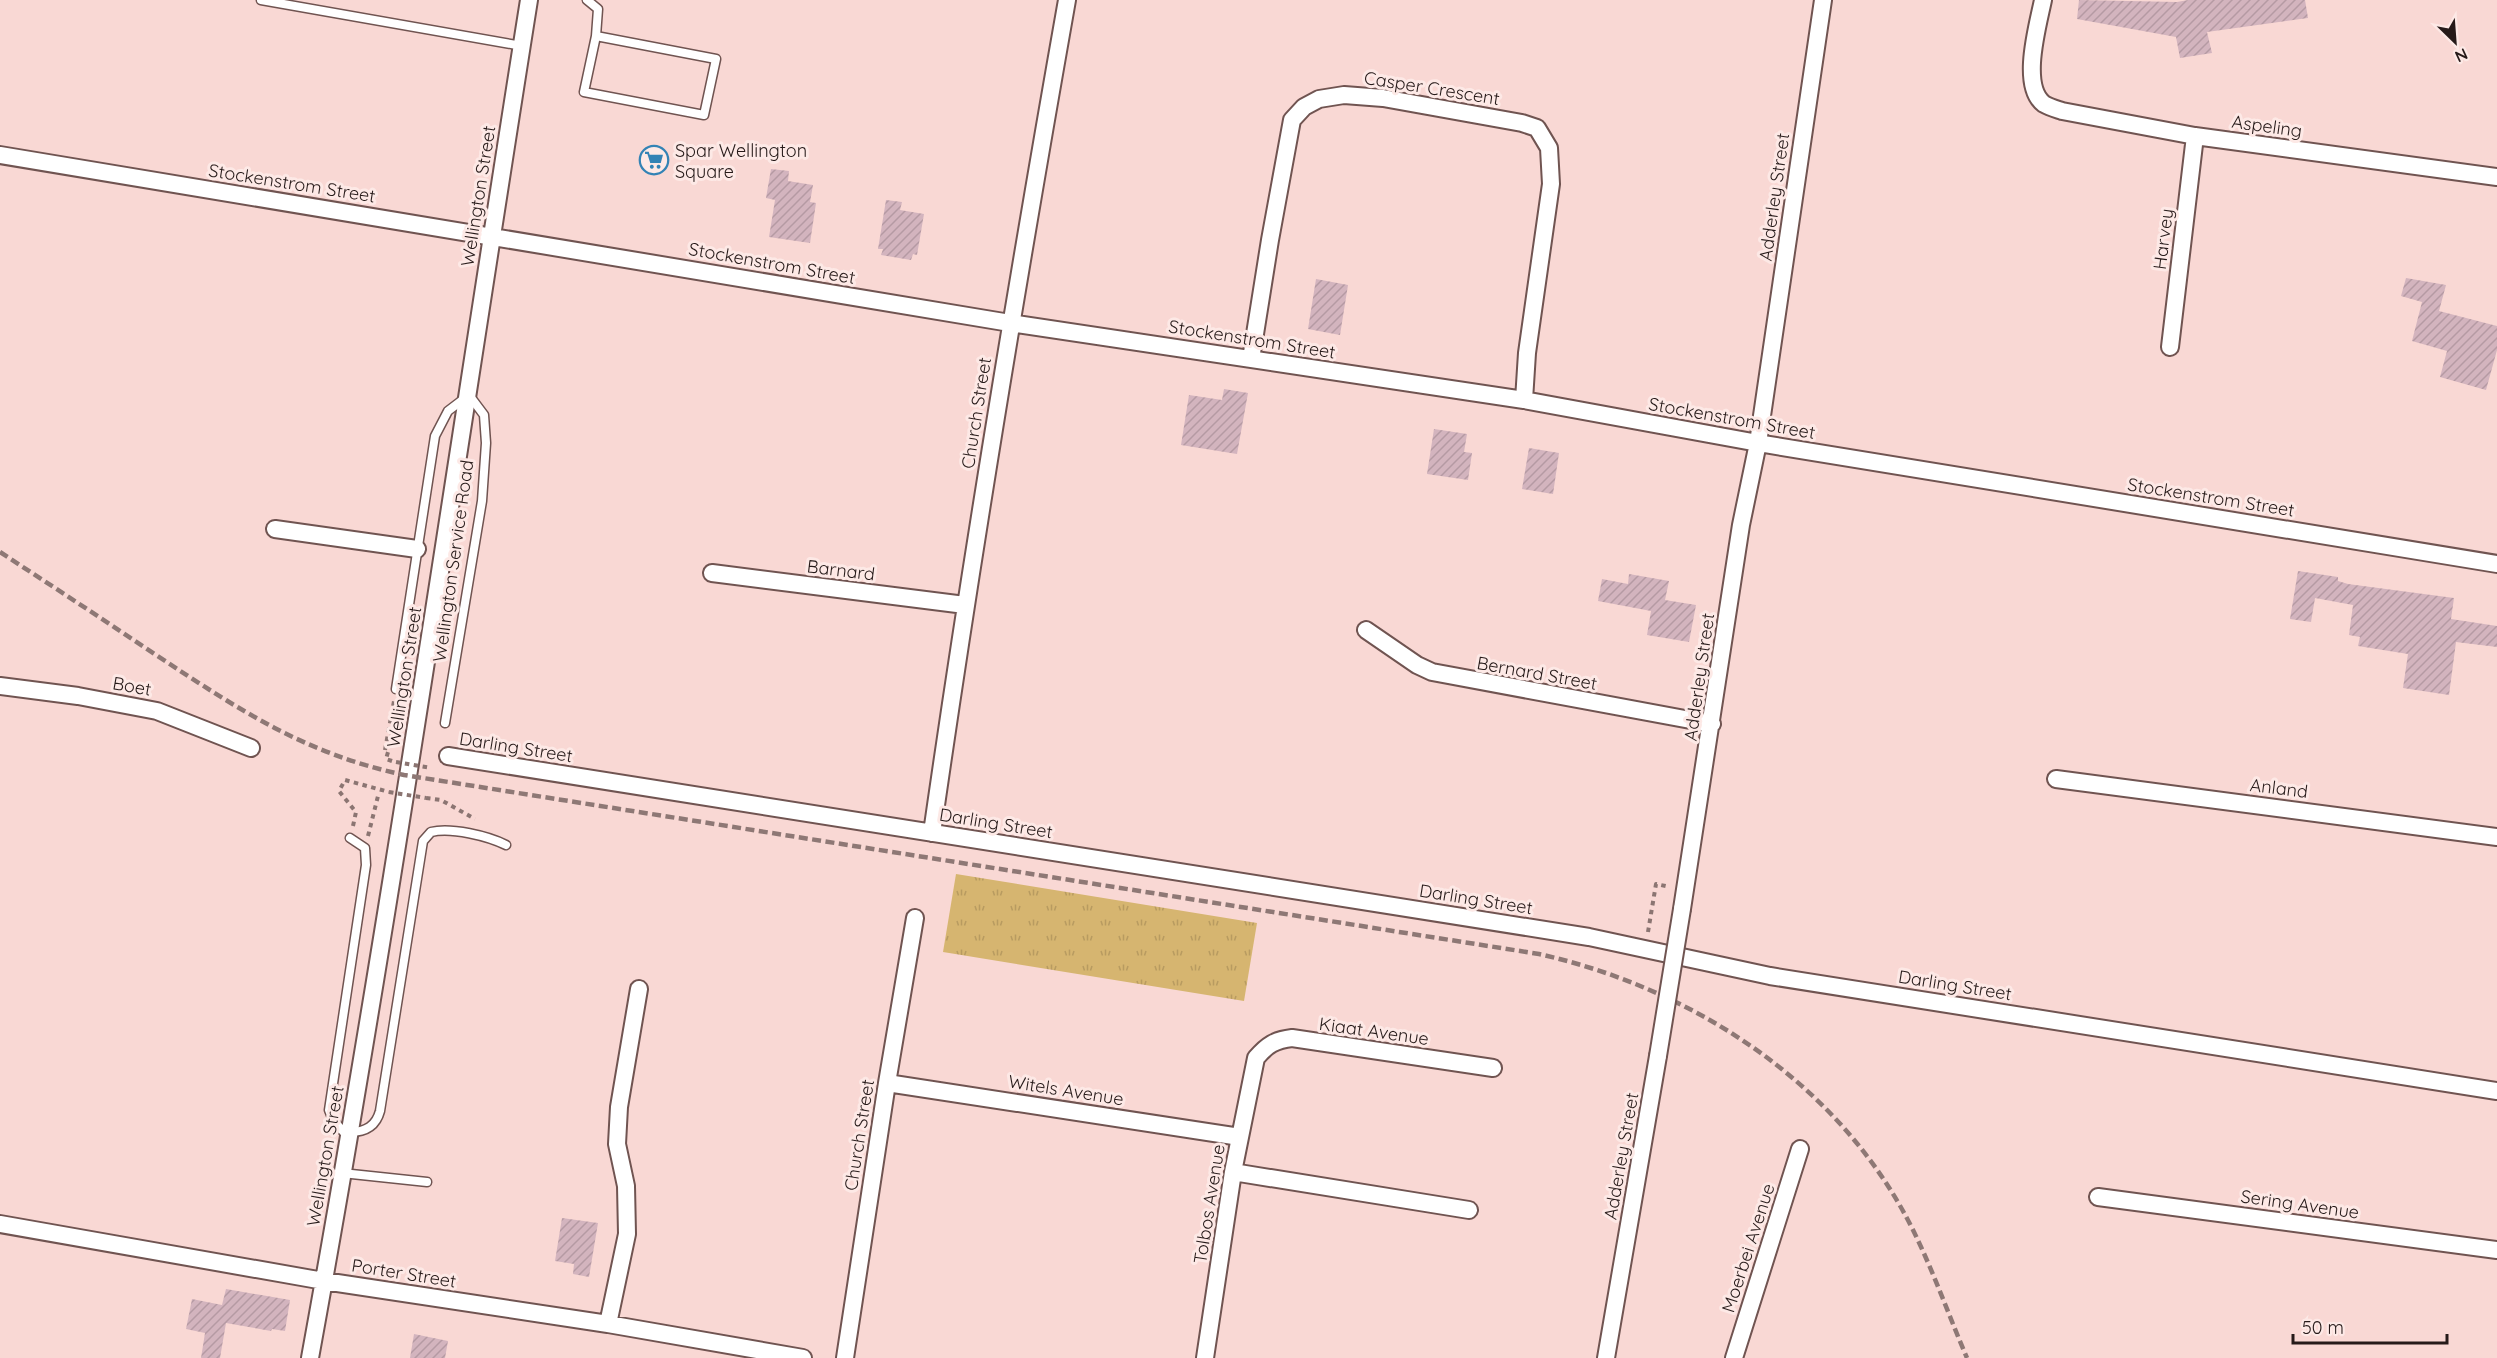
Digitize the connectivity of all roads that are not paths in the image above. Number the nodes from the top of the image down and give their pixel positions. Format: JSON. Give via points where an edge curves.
{"nodes":[{"id":1,"x":261,"y":0,"type":"edge"},
{"id":2,"x":529,"y":0,"type":"edge"},
{"id":3,"x":587,"y":0,"type":"edge"},
{"id":4,"x":1067,"y":0,"type":"edge"},
{"id":5,"x":1823,"y":0,"type":"edge"},
{"id":6,"x":2043,"y":0,"type":"edge"},
{"id":7,"x":596,"y":36,"type":"junction"},
{"id":8,"x":522,"y":46,"type":"junction"},
{"id":9,"x":2195,"y":136,"type":"junction"},
{"id":10,"x":0,"y":155,"type":"edge"},
{"id":11,"x":2497,"y":177,"type":"edge"},
{"id":12,"x":491,"y":235,"type":"junction"},
{"id":13,"x":1010,"y":323,"type":"junction"},
{"id":14,"x":2170,"y":347,"type":"dead end"},
{"id":15,"x":1251,"y":359,"type":"junction"},
{"id":16,"x":469,"y":395,"type":"junction"},
{"id":17,"x":1524,"y":400,"type":"junction"},
{"id":18,"x":1758,"y":443,"type":"junction"},
{"id":19,"x":275,"y":529,"type":"dead end"},
{"id":20,"x":417,"y":549,"type":"junction"},
{"id":21,"x":2497,"y":564,"type":"edge"},
{"id":22,"x":712,"y":573,"type":"dead end"},
{"id":23,"x":965,"y":605,"type":"junction"},
{"id":24,"x":1366,"y":630,"type":"dead end"},
{"id":25,"x":0,"y":686,"type":"edge"},
{"id":26,"x":396,"y":688,"type":"road end"},
{"id":27,"x":445,"y":723,"type":"dead end"},
{"id":28,"x":1712,"y":724,"type":"junction"},
{"id":29,"x":251,"y":748,"type":"dead end"},
{"id":30,"x":448,"y":756,"type":"dead end"},
{"id":31,"x":2056,"y":779,"type":"dead end"},
{"id":32,"x":932,"y":833,"type":"junction"},
{"id":33,"x":2497,"y":837,"type":"edge"},
{"id":34,"x":350,"y":838,"type":"dead end"},
{"id":35,"x":506,"y":845,"type":"dead end"},
{"id":36,"x":915,"y":918,"type":"dead end"},
{"id":37,"x":639,"y":989,"type":"dead end"},
{"id":38,"x":1256,"y":1058,"type":"joint"},
{"id":39,"x":1493,"y":1068,"type":"dead end"},
{"id":40,"x":887,"y":1083,"type":"junction"},
{"id":41,"x":2497,"y":1091,"type":"edge"},
{"id":42,"x":350,"y":1135,"type":"junction"},
{"id":43,"x":1240,"y":1137,"type":"junction"},
{"id":44,"x":1800,"y":1149,"type":"dead end"},
{"id":45,"x":1233,"y":1172,"type":"junction"},
{"id":46,"x":342,"y":1173,"type":"junction"},
{"id":47,"x":427,"y":1182,"type":"dead end"},
{"id":48,"x":2098,"y":1197,"type":"dead end"},
{"id":49,"x":1469,"y":1210,"type":"dead end"},
{"id":50,"x":0,"y":1224,"type":"edge"},
{"id":51,"x":2497,"y":1250,"type":"edge"},
{"id":52,"x":324,"y":1281,"type":"junction"},
{"id":53,"x":608,"y":1324,"type":"junction"},
{"id":54,"x":310,"y":1358,"type":"edge"},
{"id":55,"x":803,"y":1358,"type":"edge"},
{"id":56,"x":845,"y":1358,"type":"edge"},
{"id":57,"x":1205,"y":1358,"type":"edge"},
{"id":58,"x":1606,"y":1358,"type":"edge"},
{"id":59,"x":1734,"y":1358,"type":"edge"}],
"edges":[{"from":1,"to":8,"type":"lane"},
{"from":2,"to":8,"type":"street","name":"Wellington Street"},
{"from":3,"to":7,"type":"lane","via":[[598,9]]},
{"from":4,"to":13,"type":"street","name":"Church Street"},
{"from":5,"to":18,"type":"street","name":"Adderley Street"},
{"from":6,"to":9,"type":"street","name":"Aspeling","via":[[2031,75],[2043,103],[2062,111]]},
{"from":7,"to":7,"type":"lane","via":[[584,92],[704,115],[716,59]]},
{"from":8,"to":12,"type":"street","name":"Wellington Street"},
{"from":9,"to":11,"type":"street","name":"Aspeling"},
{"from":9,"to":14,"type":"street","name":"Harvey"},
{"from":10,"to":12,"type":"street","name":"Stockenstrom Street"},
{"from":12,"to":13,"type":"street","name":"Stockenstrom Street"},
{"from":12,"to":16,"type":"street","name":"Wellington Street"},
{"from":13,"to":15,"type":"street","name":"Stockenstrom Street"},
{"from":13,"to":23,"type":"street","name":"Church Street"},
{"from":15,"to":17,"type":"street","name":"Stockenstrom Street"},
{"from":15,"to":17,"type":"street","name":"Casper Crescent","via":[[1292,120],[1319,99],[1344,95],[1383,98],[1522,123],[1537,128],[1549,148],[1551,184]]},
{"from":16,"to":20,"type":"lane","name":"Wellington Service Road","via":[[448,411],[435,436]]},
{"from":16,"to":27,"type":"lane","name":"Wellington Service Road","via":[[484,415],[482,501]]},
{"from":16,"to":42,"type":"street","name":"Wellington Street"},
{"from":17,"to":18,"type":"street","name":"Stockenstrom Street"},
{"from":18,"to":21,"type":"street","name":"Stockenstrom Street"},
{"from":18,"to":28,"type":"street","name":"Adderley Street","via":[[1741,525]]},
{"from":19,"to":20,"type":"street"},
{"from":20,"to":26,"type":"lane","name":"Wellington Service Road"},
{"from":22,"to":23,"type":"street","name":"Barnard"},
{"from":23,"to":32,"type":"street","name":"Church Street"},
{"from":24,"to":28,"type":"street","name":"Bernard Street","via":[[1432,672]]},
{"from":25,"to":29,"type":"street","name":"Boet","via":[[157,711]]},
{"from":28,"to":58,"type":"street","name":"Adderley Street","bridge":true},
{"from":30,"to":32,"type":"street","name":"Darling Street"},
{"from":31,"to":33,"type":"street","name":"Anland"},
{"from":32,"to":41,"type":"street","name":"Darling Street","via":[[1589,937],[1781,978]]},
{"from":34,"to":42,"type":"lane","via":[[365,848],[365,880],[329,1110],[333,1120]]},
{"from":35,"to":42,"type":"lane","via":[[445,831],[431,832],[423,841],[380,1111],[370,1127]]},
{"from":36,"to":40,"type":"street","name":"Church Street"},
{"from":37,"to":53,"type":"street","via":[[619,1107],[617,1144],[626,1186],[627,1234]]},
{"from":38,"to":39,"type":"street","name":"Kiaat Avenue","via":[[1272,1042],[1292,1038]]},
{"from":38,"to":43,"type":"street","name":"Tolbos Avenue"},
{"from":40,"to":43,"type":"street","name":"Witels Avenue"},
{"from":40,"to":56,"type":"street","name":"Church Street"},
{"from":42,"to":46,"type":"street","name":"Wellington Street"},
{"from":43,"to":45,"type":"street","name":"Tolbos Avenue"},
{"from":44,"to":59,"type":"street","name":"Moerbei Avenue"},
{"from":45,"to":49,"type":"street"},
{"from":45,"to":57,"type":"street","name":"Tolbos Avenue"},
{"from":46,"to":47,"type":"lane"},
{"from":46,"to":52,"type":"street","name":"Wellington Street"},
{"from":48,"to":51,"type":"street","name":"Sering Avenue"},
{"from":50,"to":52,"type":"street","name":"Porter Street"},
{"from":52,"to":53,"type":"street","name":"Porter Street"},
{"from":52,"to":54,"type":"street","name":"Wellington Street"},
{"from":53,"to":55,"type":"street","name":"Porter Street"}]}
